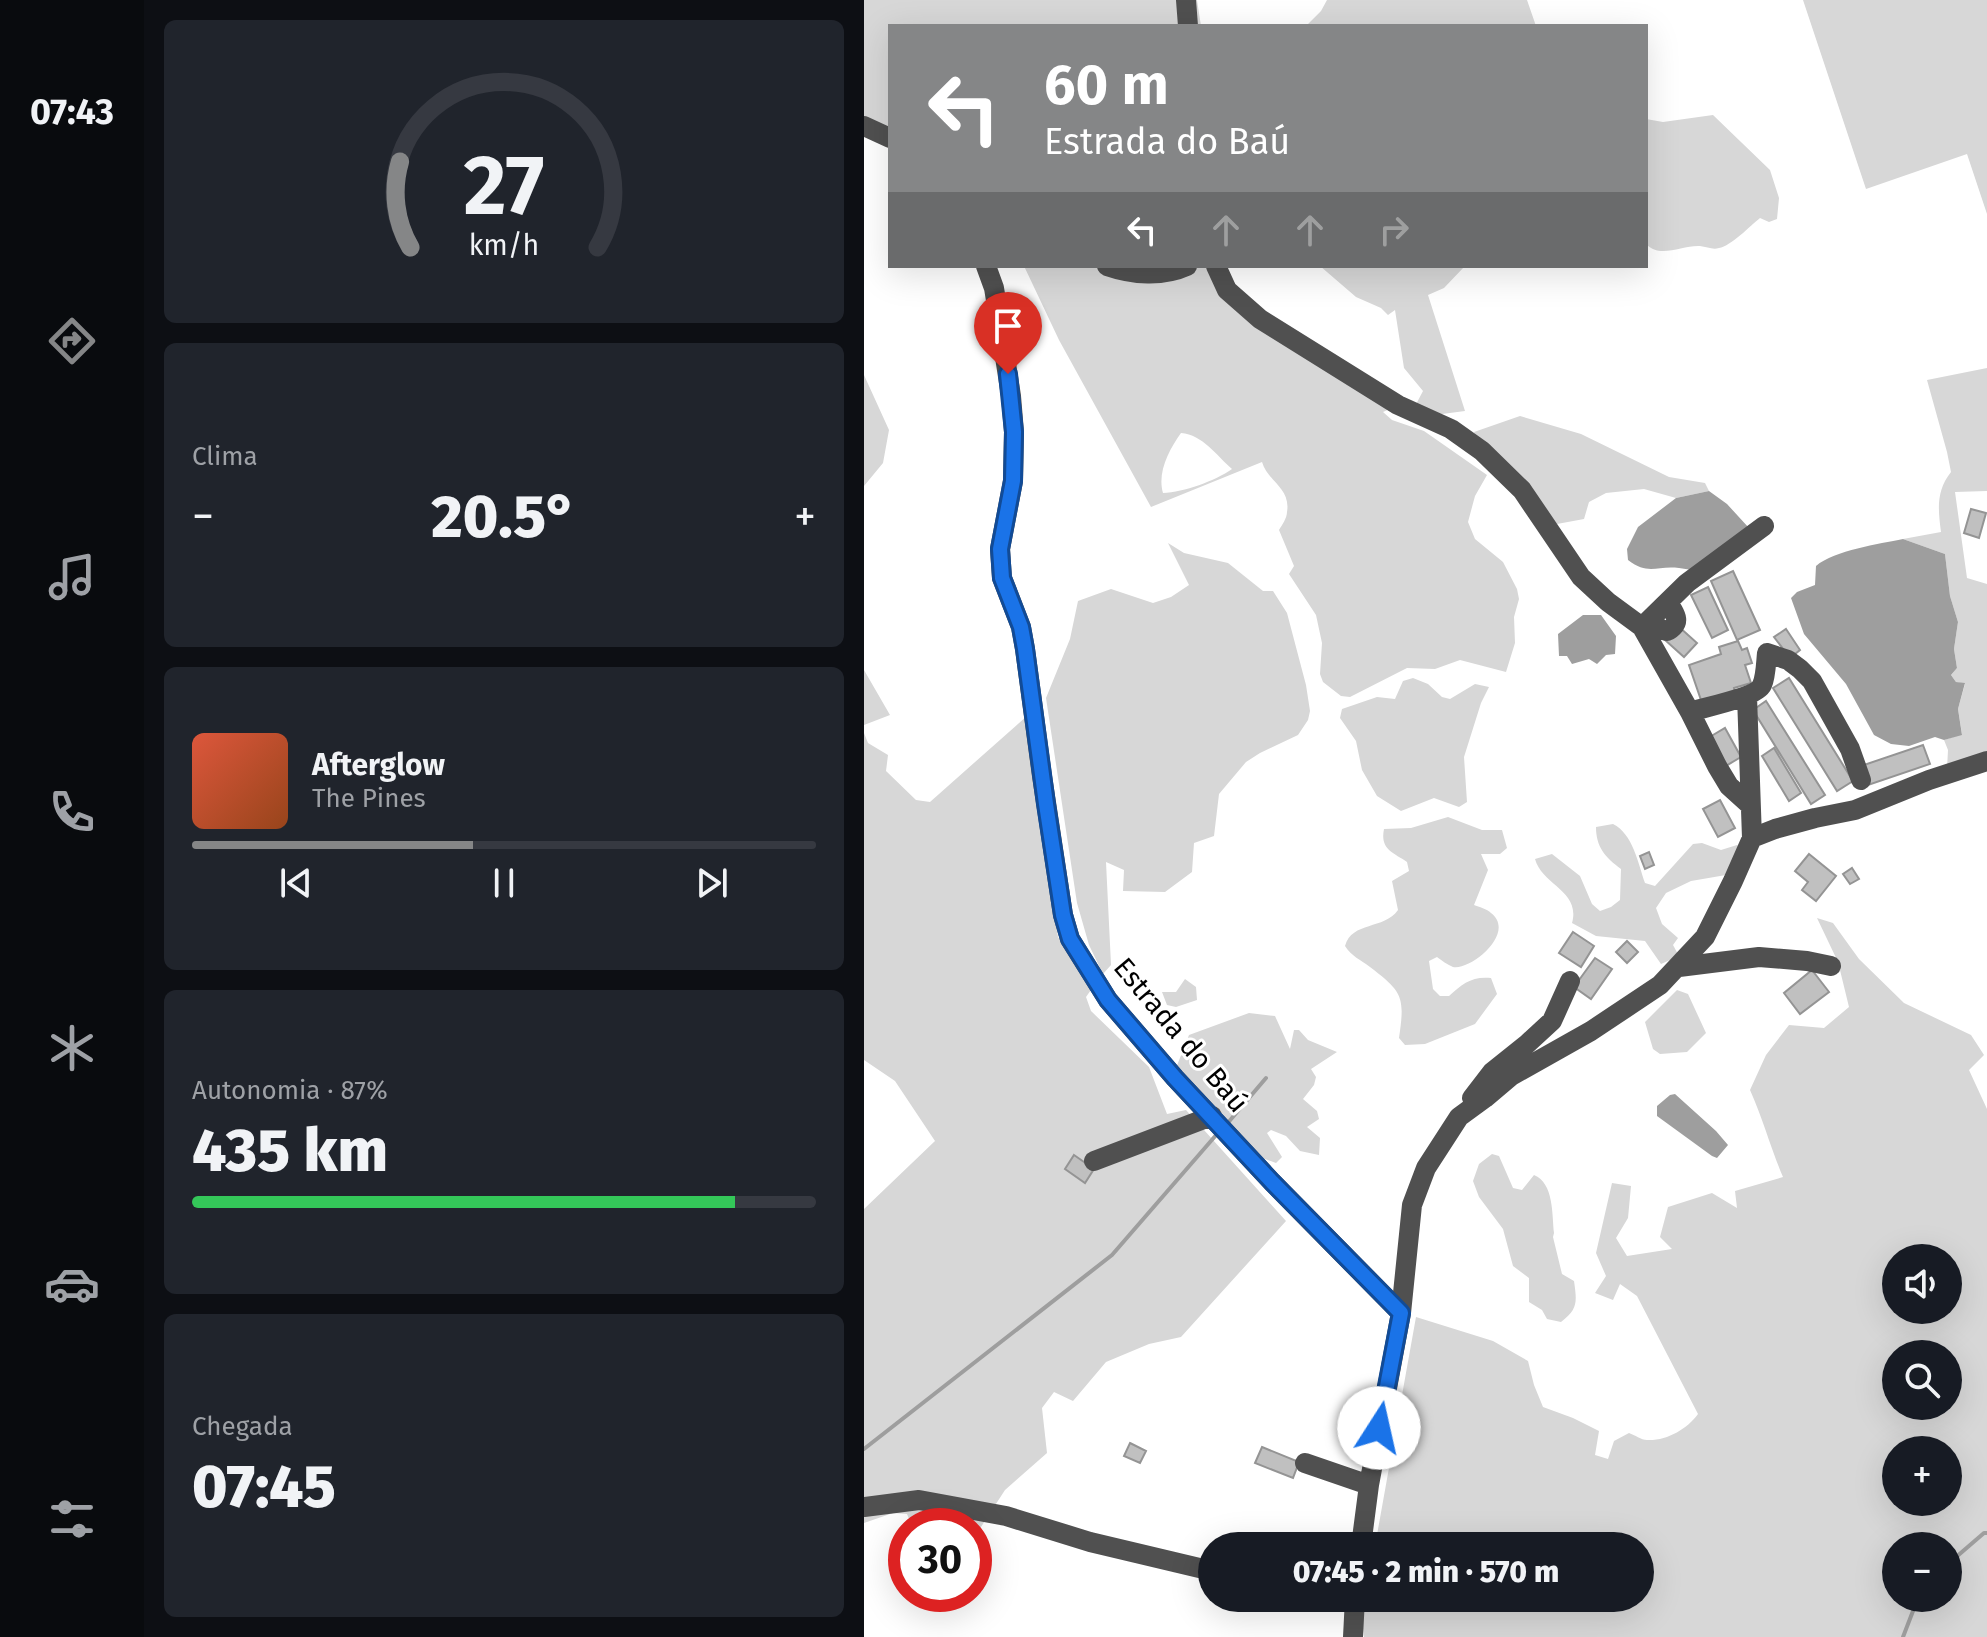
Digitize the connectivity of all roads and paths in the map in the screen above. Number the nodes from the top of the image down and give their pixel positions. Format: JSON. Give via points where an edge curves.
{"nodes":[{"id":1,"x":1186,"y":0,"type":"edge"},
{"id":2,"x":1188,"y":24,"type":"edge"},
{"id":3,"x":864,"y":126,"type":"edge"},
{"id":4,"x":888,"y":137,"type":"edge"},
{"id":5,"x":987,"y":268,"type":"edge"},
{"id":6,"x":1113,"y":268,"type":"edge"},
{"id":7,"x":1183,"y":268,"type":"edge"},
{"id":8,"x":1217,"y":268,"type":"edge"},
{"id":9,"x":1764,"y":526,"type":"dead end"},
{"id":10,"x":1646,"y":624,"type":"junction"},
{"id":11,"x":1747,"y":696,"type":"junction"},
{"id":12,"x":1690,"y":712,"type":"junction"},
{"id":13,"x":1987,"y":761,"type":"edge"},
{"id":14,"x":1861,"y":780,"type":"dead end"},
{"id":15,"x":1750,"y":805,"type":"junction"},
{"id":16,"x":1752,"y":838,"type":"junction"},
{"id":17,"x":1831,"y":966,"type":"dead end"},
{"id":18,"x":1679,"y":967,"type":"junction"},
{"id":19,"x":1570,"y":981,"type":"dead end"},
{"id":20,"x":1212,"y":1116,"type":"junction"},
{"id":21,"x":1459,"y":1117,"type":"junction"},
{"id":22,"x":1094,"y":1161,"type":"dead end"},
{"id":23,"x":1401,"y":1313,"type":"junction"},
{"id":24,"x":1305,"y":1463,"type":"dead end"},
{"id":25,"x":1369,"y":1485,"type":"junction"},
{"id":26,"x":864,"y":1507,"type":"edge"},
{"id":27,"x":1363,"y":1532,"type":"edge"},
{"id":28,"x":1198,"y":1568,"type":"edge"},
{"id":29,"x":1354,"y":1612,"type":"edge"},
{"id":30,"x":1353,"y":1637,"type":"edge"}],
"edges":[{"from":1,"to":2,"type":"street"},
{"from":3,"to":4,"type":"street"},
{"from":5,"to":20,"type":"street","name":"Estrada do Baú","via":[[1014,432],[1013,481],[1000,549],[1002,578],[1025,649],[1063,915],[1070,939],[1108,1000]]},
{"from":6,"to":7,"type":"street","via":[[1151,274]]},
{"from":8,"to":10,"type":"street","via":[[1227,290],[1260,319],[1482,451],[1522,490],[1581,577],[1608,602]]},
{"from":9,"to":10,"type":"street","via":[[1687,583]]},
{"from":10,"to":12,"type":"street"},
{"from":11,"to":12,"type":"street"},
{"from":11,"to":14,"type":"street","via":[[1762,686],[1767,653],[1788,660],[1812,681]]},
{"from":11,"to":15,"type":"street"},
{"from":12,"to":15,"type":"street","via":[[1729,786]]},
{"from":13,"to":16,"type":"street","via":[[1855,810]]},
{"from":15,"to":16,"type":"street"},
{"from":16,"to":18,"type":"street","via":[[1705,937]]},
{"from":17,"to":18,"type":"street","via":[[1759,957]]},
{"from":18,"to":21,"type":"street","via":[[1591,1031],[1511,1076]]},
{"from":19,"to":21,"type":"street","via":[[1552,1021],[1492,1072]]},
{"from":20,"to":22,"type":"street"},
{"from":20,"to":23,"type":"street","name":"Estrada do Baú"},
{"from":21,"to":23,"type":"street","via":[[1426,1168],[1412,1205]]},
{"from":23,"to":25,"type":"street"},
{"from":24,"to":25,"type":"street"},
{"from":25,"to":27,"type":"street"},
{"from":26,"to":28,"type":"street","via":[[934,1502]]},
{"from":29,"to":30,"type":"street"}]}
